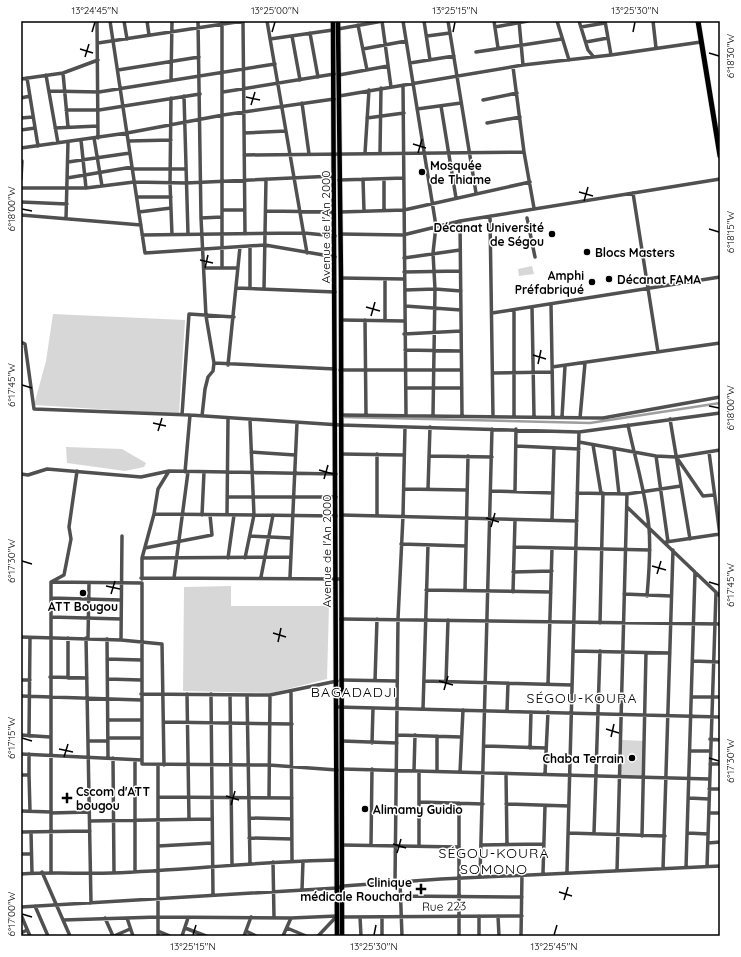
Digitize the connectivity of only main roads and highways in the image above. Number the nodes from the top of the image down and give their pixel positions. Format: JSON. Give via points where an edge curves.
{"nodes":[{"id":1,"x":333,"y":21,"type":"edge"},
{"id":2,"x":338,"y":21,"type":"edge"},
{"id":3,"x":698,"y":21,"type":"edge"},
{"id":4,"x":336,"y":29,"type":"junction"},
{"id":5,"x":337,"y":154,"type":"junction"},
{"id":6,"x":720,"y":156,"type":"edge"},
{"id":7,"x":337,"y":235,"type":"junction"},
{"id":8,"x":338,"y":369,"type":"junction"},
{"id":9,"x":338,"y":425,"type":"junction"},
{"id":10,"x":338,"y":516,"type":"junction"},
{"id":11,"x":339,"y":579,"type":"junction"},
{"id":12,"x":339,"y":681,"type":"junction"},
{"id":13,"x":339,"y":707,"type":"junction"},
{"id":14,"x":340,"y":769,"type":"junction"},
{"id":15,"x":340,"y":887,"type":"junction"},
{"id":16,"x":340,"y":917,"type":"junction"},
{"id":17,"x":338,"y":936,"type":"edge"},
{"id":18,"x":342,"y":936,"type":"edge"}],
"edges":[{"from":1,"to":4,"type":"main road","name":"Avenue de l'An 2000"},
{"from":2,"to":4,"type":"main road","name":"Avenue de l'An 2000"},
{"from":3,"to":6,"type":"highway"},
{"from":4,"to":5,"type":"main road","name":"Avenue de l'An 2000"},
{"from":5,"to":7,"type":"main road","name":"Avenue de l'An 2000","via":[[340,212]]},
{"from":5,"to":7,"type":"main road","name":"Avenue de l'An 2000","via":[[334,176]]},
{"from":7,"to":8,"type":"main road","name":"Avenue de l'An 2000","via":[[335,292]]},
{"from":7,"to":8,"type":"main road","name":"Avenue de l'An 2000","via":[[341,278]]},
{"from":8,"to":9,"type":"main road","name":"Avenue de l'An 2000"},
{"from":8,"to":9,"type":"main road","name":"Avenue de l'An 2000"},
{"from":9,"to":10,"type":"main road","name":"Avenue de l'An 2000"},
{"from":9,"to":10,"type":"main road","name":"Avenue de l'An 2000","via":[[341,454]]},
{"from":10,"to":11,"type":"main road","name":"Avenue de l'An 2000"},
{"from":11,"to":12,"type":"main road","name":"Avenue de l'An 2000"},
{"from":11,"to":12,"type":"main road","name":"Avenue de l'An 2000"},
{"from":12,"to":13,"type":"main road","name":"Avenue de l'An 2000"},
{"from":13,"to":14,"type":"main road","name":"Avenue de l'An 2000"},
{"from":13,"to":14,"type":"main road","name":"Avenue de l'An 2000","via":[[342,741]]},
{"from":14,"to":15,"type":"main road","name":"Avenue de l'An 2000"},
{"from":14,"to":15,"type":"main road","name":"Avenue de l'An 2000"},
{"from":15,"to":16,"type":"main road","name":"Avenue de l'An 2000"},
{"from":16,"to":17,"type":"main road","name":"Avenue de l'An 2000"},
{"from":16,"to":18,"type":"main road","name":"Avenue de l'An 2000"}]}
